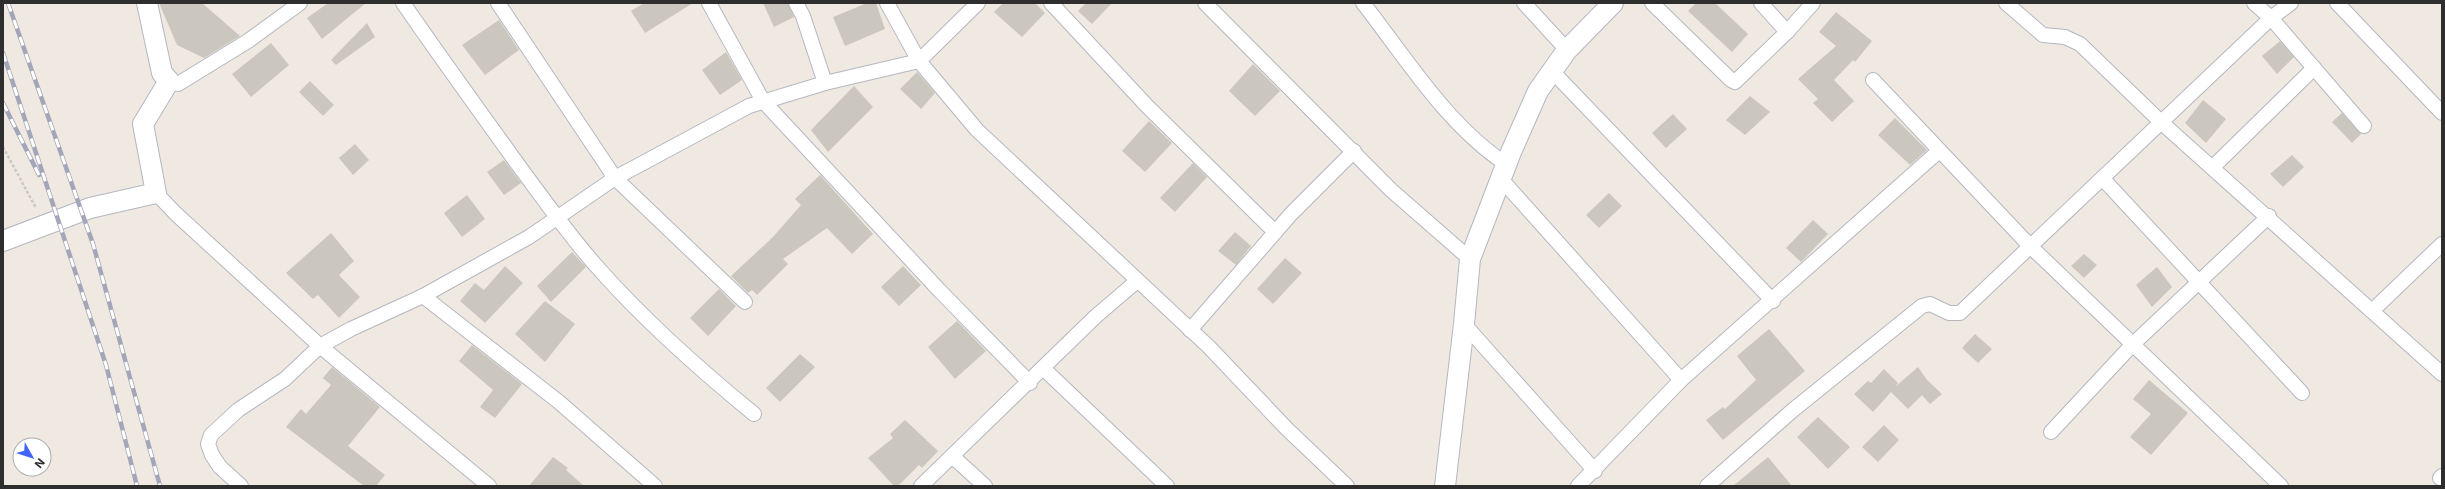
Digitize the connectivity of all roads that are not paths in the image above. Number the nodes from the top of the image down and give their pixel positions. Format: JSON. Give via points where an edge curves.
{"nodes":[{"id":1,"x":147,"y":3,"type":"edge"},
{"id":2,"x":300,"y":3,"type":"edge"},
{"id":3,"x":403,"y":3,"type":"edge"},
{"id":4,"x":498,"y":3,"type":"edge"},
{"id":5,"x":709,"y":3,"type":"edge"},
{"id":6,"x":796,"y":3,"type":"edge"},
{"id":7,"x":887,"y":3,"type":"edge"},
{"id":8,"x":1051,"y":3,"type":"edge"},
{"id":9,"x":1204,"y":3,"type":"edge"},
{"id":10,"x":1363,"y":3,"type":"edge"},
{"id":11,"x":1524,"y":3,"type":"edge"},
{"id":12,"x":1613,"y":3,"type":"edge"},
{"id":13,"x":1652,"y":3,"type":"edge"},
{"id":14,"x":1761,"y":3,"type":"edge"},
{"id":15,"x":1813,"y":3,"type":"edge"},
{"id":16,"x":2006,"y":3,"type":"edge"},
{"id":17,"x":2254,"y":3,"type":"edge"},
{"id":18,"x":2291,"y":3,"type":"edge"},
{"id":19,"x":2337,"y":3,"type":"edge"},
{"id":20,"x":976,"y":4,"type":"edge"},
{"id":21,"x":2271,"y":18,"type":"junction"},
{"id":22,"x":1787,"y":32,"type":"junction"},
{"id":23,"x":1567,"y":50,"type":"junction"},
{"id":24,"x":919,"y":61,"type":"junction"},
{"id":25,"x":2314,"y":68,"type":"junction"},
{"id":26,"x":1552,"y":71,"type":"junction"},
{"id":27,"x":1873,"y":80,"type":"dead end"},
{"id":28,"x":169,"y":81,"type":"junction"},
{"id":29,"x":825,"y":82,"type":"junction"},
{"id":30,"x":763,"y":102,"type":"junction"},
{"id":31,"x":2442,"y":113,"type":"edge"},
{"id":32,"x":2162,"y":123,"type":"junction"},
{"id":33,"x":2364,"y":126,"type":"dead end"},
{"id":34,"x":1939,"y":151,"type":"junction"},
{"id":35,"x":1354,"y":152,"type":"junction"},
{"id":36,"x":2213,"y":167,"type":"junction"},
{"id":37,"x":1504,"y":172,"type":"junction"},
{"id":38,"x":615,"y":178,"type":"junction"},
{"id":39,"x":2103,"y":179,"type":"junction"},
{"id":40,"x":156,"y":193,"type":"junction"},
{"id":41,"x":2269,"y":216,"type":"junction"},
{"id":42,"x":556,"y":217,"type":"junction"},
{"id":43,"x":1275,"y":232,"type":"junction"},
{"id":44,"x":3,"y":241,"type":"edge"},
{"id":45,"x":2442,"y":244,"type":"edge"},
{"id":46,"x":2030,"y":246,"type":"junction"},
{"id":47,"x":1470,"y":259,"type":"junction"},
{"id":48,"x":1137,"y":281,"type":"junction"},
{"id":49,"x":2199,"y":281,"type":"junction"},
{"id":50,"x":423,"y":296,"type":"junction"},
{"id":51,"x":1773,"y":301,"type":"junction"},
{"id":52,"x":744,"y":302,"type":"dead end"},
{"id":53,"x":2372,"y":311,"type":"junction"},
{"id":54,"x":1464,"y":324,"type":"junction"},
{"id":55,"x":1190,"y":330,"type":"junction"},
{"id":56,"x":2132,"y":345,"type":"junction"},
{"id":57,"x":320,"y":346,"type":"junction"},
{"id":58,"x":1044,"y":369,"type":"junction"},
{"id":59,"x":2442,"y":374,"type":"edge"},
{"id":60,"x":1682,"y":380,"type":"junction"},
{"id":61,"x":1030,"y":382,"type":"junction"},
{"id":62,"x":2302,"y":393,"type":"dead end"},
{"id":63,"x":754,"y":414,"type":"dead end"},
{"id":64,"x":2051,"y":432,"type":"dead end"},
{"id":65,"x":952,"y":456,"type":"junction"},
{"id":66,"x":1595,"y":471,"type":"junction"},
{"id":67,"x":241,"y":486,"type":"edge"},
{"id":68,"x":489,"y":486,"type":"edge"},
{"id":69,"x":655,"y":486,"type":"edge"},
{"id":70,"x":922,"y":486,"type":"edge"},
{"id":71,"x":985,"y":486,"type":"edge"},
{"id":72,"x":1167,"y":486,"type":"edge"},
{"id":73,"x":1347,"y":486,"type":"edge"},
{"id":74,"x":1444,"y":486,"type":"edge"},
{"id":75,"x":1578,"y":486,"type":"edge"},
{"id":76,"x":1707,"y":486,"type":"edge"},
{"id":77,"x":2281,"y":486,"type":"edge"}],
"edges":[{"from":1,"to":28,"type":"street","via":[[162,73]]},
{"from":2,"to":28,"type":"street","via":[[248,42],[178,84]]},
{"from":3,"to":42,"type":"street","via":[[457,82]]},
{"from":4,"to":38,"type":"street"},
{"from":5,"to":30,"type":"street"},
{"from":6,"to":29,"type":"street","via":[[803,16]]},
{"from":7,"to":24,"type":"street"},
{"from":8,"to":43,"type":"street","via":[[1147,106]]},
{"from":9,"to":35,"type":"street"},
{"from":10,"to":37,"type":"street","via":[[1440,102]]},
{"from":11,"to":23,"type":"street"},
{"from":12,"to":23,"type":"street"},
{"from":13,"to":22,"type":"street","via":[[1733,81],[1740,80]]},
{"from":14,"to":22,"type":"street"},
{"from":15,"to":22,"type":"street"},
{"from":16,"to":32,"type":"street","via":[[2043,35],[2065,37],[2080,44]]},
{"from":17,"to":21,"type":"street"},
{"from":18,"to":21,"type":"street"},
{"from":19,"to":31,"type":"street"},
{"from":20,"to":24,"type":"street"},
{"from":21,"to":25,"type":"street"},
{"from":21,"to":32,"type":"street"},
{"from":23,"to":26,"type":"street"},
{"from":24,"to":29,"type":"street"},
{"from":24,"to":48,"type":"street","via":[[977,130]]},
{"from":25,"to":33,"type":"street"},
{"from":25,"to":36,"type":"street"},
{"from":26,"to":37,"type":"street","via":[[1538,91]]},
{"from":26,"to":51,"type":"street"},
{"from":27,"to":34,"type":"street"},
{"from":28,"to":40,"type":"street","via":[[143,124]]},
{"from":29,"to":30,"type":"street"},
{"from":30,"to":38,"type":"street","via":[[749,106]]},
{"from":30,"to":61,"type":"street","via":[[939,290]]},
{"from":32,"to":36,"type":"street"},
{"from":32,"to":39,"type":"street"},
{"from":34,"to":46,"type":"street"},
{"from":34,"to":51,"type":"street"},
{"from":35,"to":43,"type":"street"},
{"from":35,"to":47,"type":"street","via":[[1391,190]]},
{"from":36,"to":41,"type":"street"},
{"from":37,"to":47,"type":"street"},
{"from":37,"to":60,"type":"street"},
{"from":38,"to":42,"type":"street"},
{"from":38,"to":52,"type":"street"},
{"from":39,"to":46,"type":"street"},
{"from":39,"to":49,"type":"street"},
{"from":40,"to":44,"type":"street","via":[[90,208]]},
{"from":40,"to":57,"type":"street"},
{"from":41,"to":49,"type":"street"},
{"from":41,"to":53,"type":"street"},
{"from":42,"to":50,"type":"street","via":[[529,237]]},
{"from":42,"to":63,"type":"street","via":[[598,269],[638,311],[707,375]]},
{"from":43,"to":55,"type":"street"},
{"from":45,"to":53,"type":"street"},
{"from":46,"to":56,"type":"street"},
{"from":46,"to":76,"type":"street","via":[[1960,313],[1949,313],[1930,304],[1922,306],[1793,410]]},
{"from":47,"to":54,"type":"street"},
{"from":48,"to":55,"type":"street"},
{"from":48,"to":58,"type":"street","via":[[1095,317]]},
{"from":49,"to":56,"type":"street"},
{"from":49,"to":62,"type":"street"},
{"from":50,"to":57,"type":"street"},
{"from":50,"to":69,"type":"street","via":[[559,402]]},
{"from":51,"to":60,"type":"street"},
{"from":53,"to":59,"type":"street"},
{"from":54,"to":66,"type":"street"},
{"from":54,"to":74,"type":"street"},
{"from":55,"to":73,"type":"street"},
{"from":56,"to":64,"type":"street"},
{"from":56,"to":77,"type":"street"},
{"from":57,"to":67,"type":"street","via":[[285,380],[238,410],[211,434],[208,444],[212,456]]},
{"from":57,"to":68,"type":"street"},
{"from":58,"to":61,"type":"street"},
{"from":58,"to":72,"type":"street"},
{"from":60,"to":66,"type":"street"},
{"from":61,"to":65,"type":"street"},
{"from":65,"to":70,"type":"street"},
{"from":65,"to":71,"type":"street"},
{"from":66,"to":75,"type":"street"}]}
